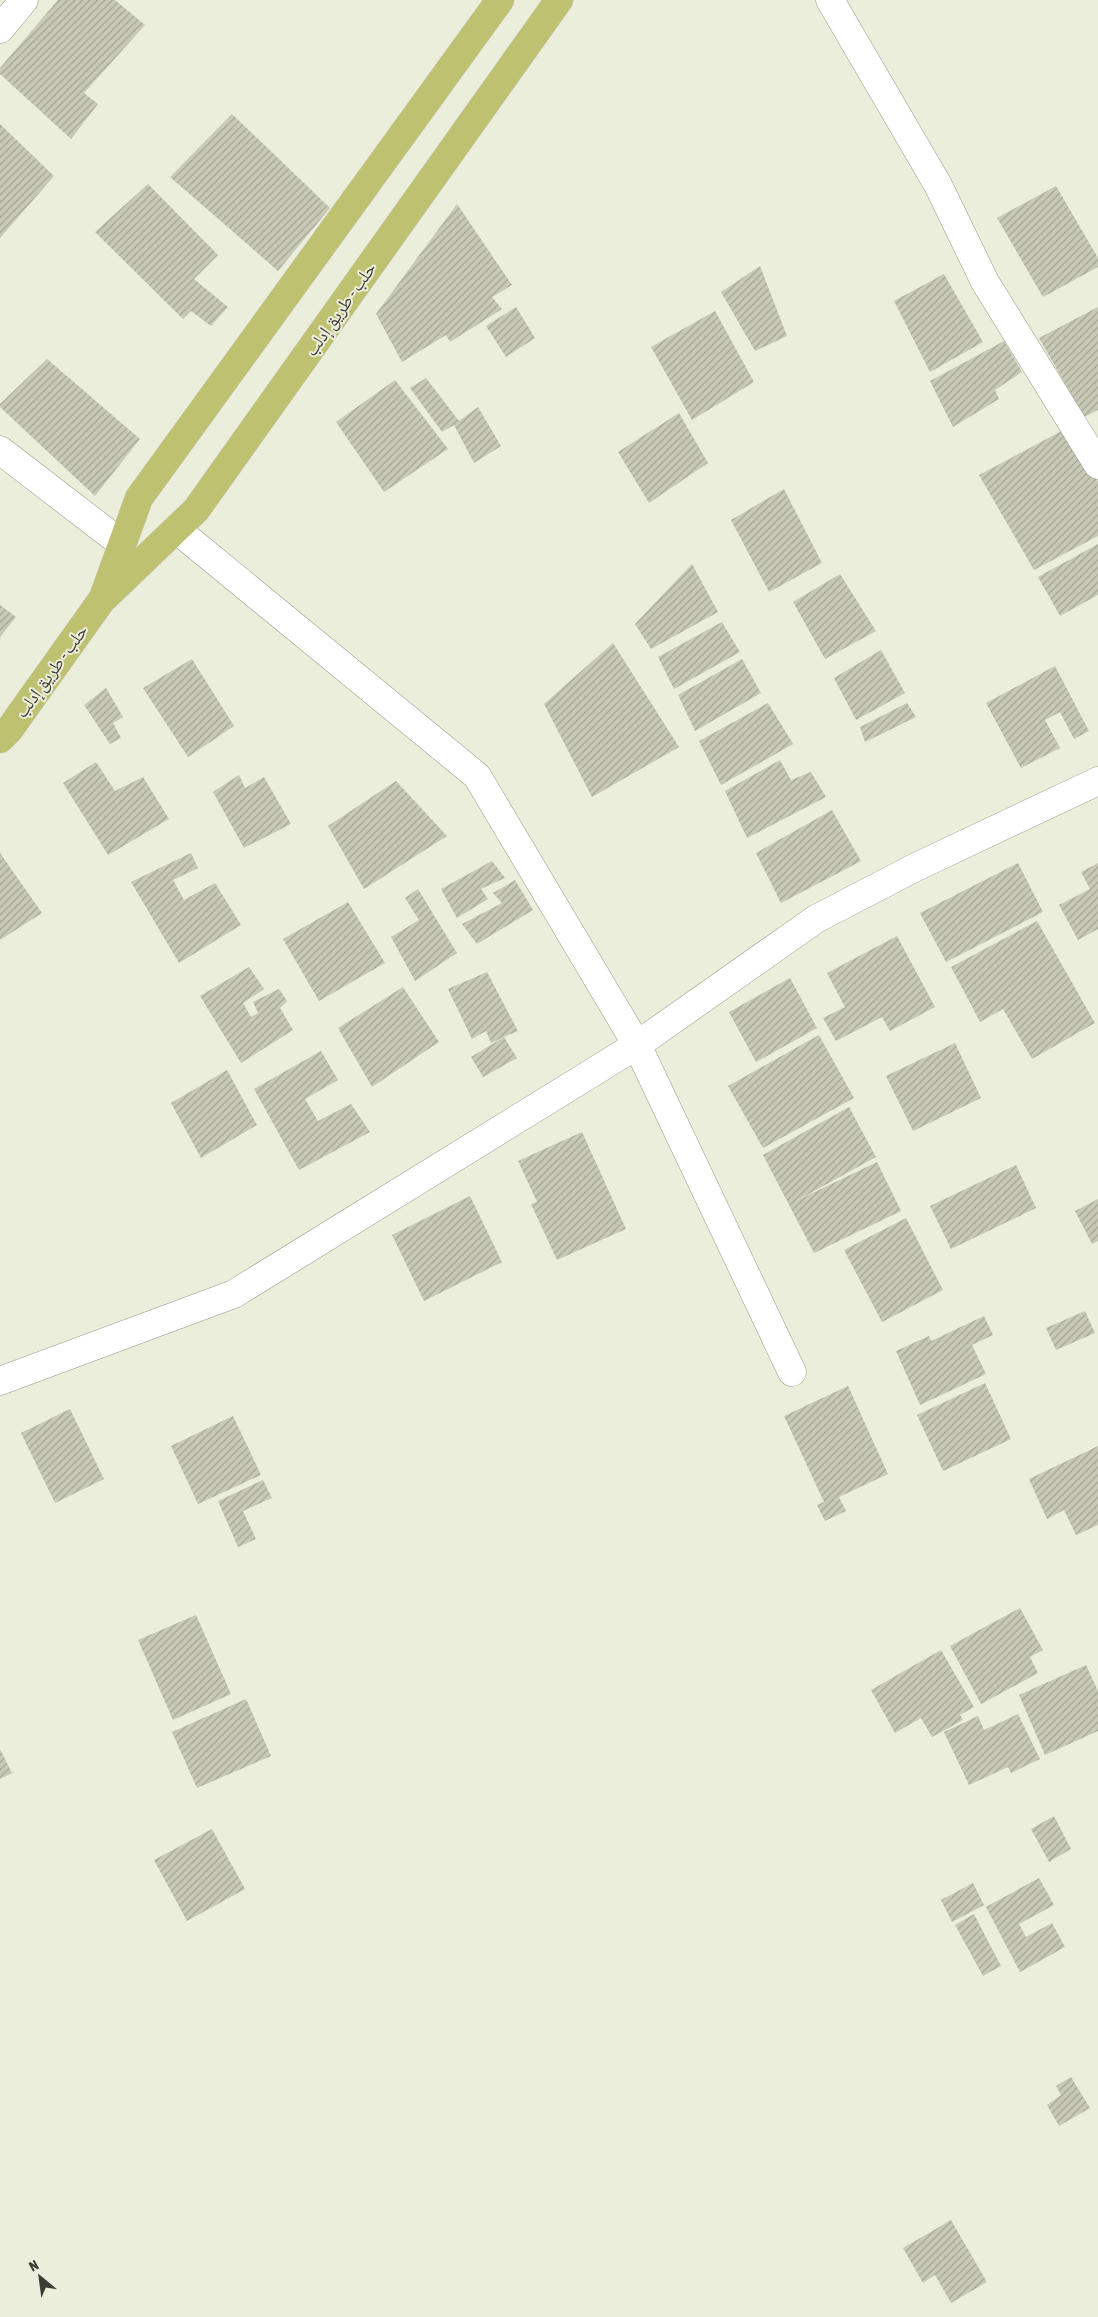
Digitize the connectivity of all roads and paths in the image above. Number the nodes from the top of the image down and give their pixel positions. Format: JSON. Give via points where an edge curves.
{"nodes":[{"id":1,"x":24,"y":0,"type":"edge"},
{"id":2,"x":500,"y":0,"type":"edge"},
{"id":3,"x":559,"y":0,"type":"edge"},
{"id":4,"x":830,"y":0,"type":"edge"},
{"id":5,"x":0,"y":30,"type":"edge"},
{"id":6,"x":0,"y":450,"type":"edge"},
{"id":7,"x":1098,"y":465,"type":"edge"},
{"id":8,"x":176,"y":529,"type":"junction"},
{"id":9,"x":122,"y":544,"type":"junction"},
{"id":10,"x":101,"y":601,"type":"junction"},
{"id":11,"x":0,"y":739,"type":"edge"},
{"id":12,"x":1098,"y":781,"type":"edge"},
{"id":13,"x":637,"y":1045,"type":"junction"},
{"id":14,"x":792,"y":1372,"type":"dead end"},
{"id":15,"x":0,"y":1382,"type":"edge"}],
"edges":[{"from":1,"to":5,"type":"street"},
{"from":2,"to":9,"type":"main road","name":"حلب - طريق إدلب","via":[[139,498]]},
{"from":3,"to":8,"type":"main road","name":"حلب - طريق إدلب","via":[[196,510]]},
{"from":4,"to":7,"type":"street","via":[[938,185],[984,282]]},
{"from":6,"to":9,"type":"street"},
{"from":8,"to":10,"type":"main road","name":"حلب - طريق إدلب"},
{"from":8,"to":13,"type":"street","via":[[477,776]]},
{"from":9,"to":10,"type":"main road","name":"حلب - طريق إدلب"},
{"from":10,"to":11,"type":"main road","name":"حلب - طريق إدلب"},
{"from":12,"to":13,"type":"street","via":[[914,868],[816,919]]},
{"from":13,"to":14,"type":"street"},
{"from":13,"to":15,"type":"street","via":[[234,1294]]}]}
